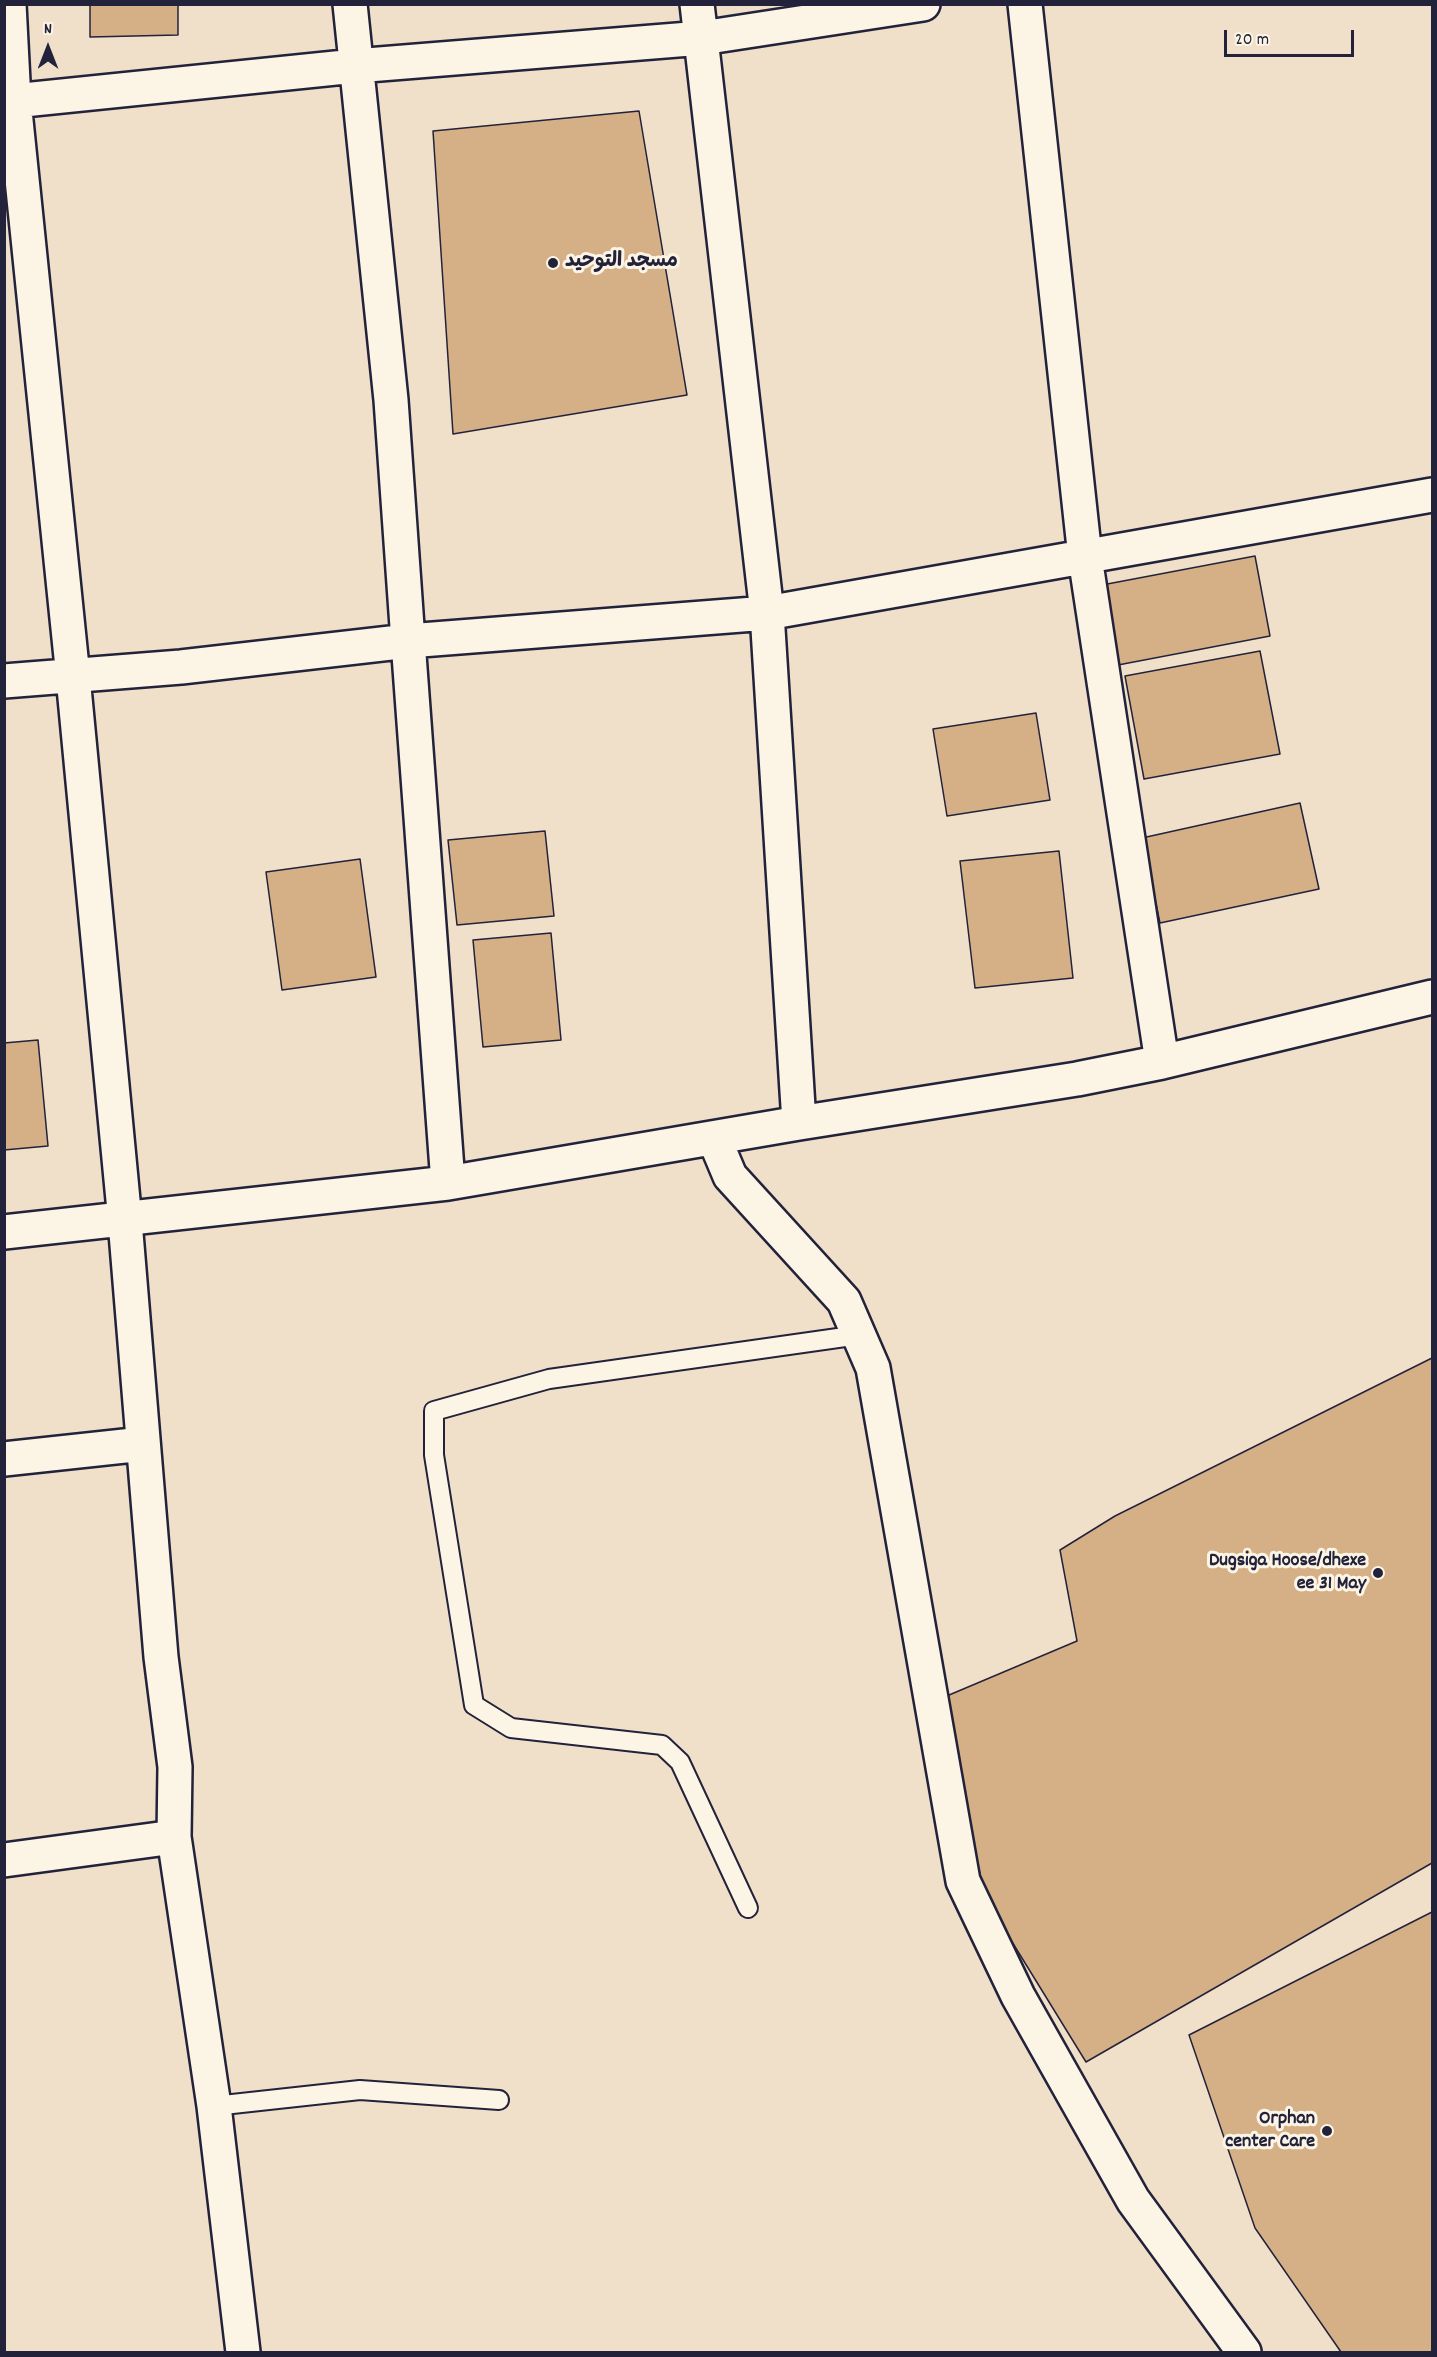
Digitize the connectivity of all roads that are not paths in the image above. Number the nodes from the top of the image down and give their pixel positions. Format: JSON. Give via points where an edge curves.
{"nodes":[{"id":1,"x":9,"y":4,"type":"edge"},
{"id":2,"x":350,"y":4,"type":"edge"},
{"id":3,"x":697,"y":4,"type":"edge"},
{"id":4,"x":923,"y":4,"type":"edge"},
{"id":5,"x":1025,"y":4,"type":"edge"},
{"id":6,"x":702,"y":38,"type":"junction"},
{"id":7,"x":355,"y":66,"type":"junction"},
{"id":8,"x":9,"y":102,"type":"edge"},
{"id":9,"x":1432,"y":495,"type":"edge"},
{"id":10,"x":1085,"y":557,"type":"junction"},
{"id":11,"x":767,"y":613,"type":"junction"},
{"id":12,"x":408,"y":641,"type":"junction"},
{"id":13,"x":73,"y":677,"type":"junction"},
{"id":14,"x":4,"y":681,"type":"edge"},
{"id":15,"x":1432,"y":997,"type":"edge"},
{"id":16,"x":1162,"y":1062,"type":"junction"},
{"id":17,"x":798,"y":1123,"type":"junction"},
{"id":18,"x":714,"y":1138,"type":"junction"},
{"id":19,"x":448,"y":1183,"type":"junction"},
{"id":20,"x":125,"y":1221,"type":"junction"},
{"id":21,"x":4,"y":1232,"type":"edge"},
{"id":22,"x":859,"y":1335,"type":"junction"},
{"id":23,"x":143,"y":1444,"type":"junction"},
{"id":24,"x":4,"y":1459,"type":"edge"},
{"id":25,"x":174,"y":1838,"type":"junction"},
{"id":26,"x":4,"y":1860,"type":"edge"},
{"id":27,"x":748,"y":1908,"type":"dead end"},
{"id":28,"x":499,"y":2100,"type":"dead end"},
{"id":29,"x":214,"y":2106,"type":"junction"},
{"id":30,"x":243,"y":2352,"type":"edge"},
{"id":31,"x":1244,"y":2352,"type":"edge"}],
"edges":[{"from":1,"to":8,"type":"street"},
{"from":2,"to":7,"type":"street"},
{"from":3,"to":6,"type":"street"},
{"from":4,"to":6,"type":"street"},
{"from":5,"to":10,"type":"street"},
{"from":6,"to":7,"type":"street"},
{"from":6,"to":11,"type":"street"},
{"from":7,"to":8,"type":"street"},
{"from":7,"to":12,"type":"street","via":[[391,400]]},
{"from":8,"to":13,"type":"street"},
{"from":9,"to":10,"type":"street"},
{"from":10,"to":11,"type":"street"},
{"from":10,"to":16,"type":"street"},
{"from":11,"to":12,"type":"street"},
{"from":11,"to":17,"type":"street"},
{"from":12,"to":13,"type":"street"},
{"from":12,"to":19,"type":"street"},
{"from":13,"to":14,"type":"street"},
{"from":13,"to":20,"type":"street"},
{"from":15,"to":16,"type":"street"},
{"from":16,"to":17,"type":"street"},
{"from":17,"to":18,"type":"street"},
{"from":18,"to":19,"type":"street"},
{"from":18,"to":22,"type":"street","via":[[730,1176],[844,1301]]},
{"from":19,"to":20,"type":"street"},
{"from":20,"to":21,"type":"street"},
{"from":20,"to":23,"type":"street"},
{"from":22,"to":27,"type":"lane","via":[[549,1379],[434,1411],[434,1455],[474,1705],[511,1728],[662,1745],[680,1762]]},
{"from":22,"to":31,"type":"street","via":[[873,1368],[963,1881],[1018,1996],[1133,2200]]},
{"from":23,"to":24,"type":"street"},
{"from":23,"to":25,"type":"street","via":[[161,1657],[175,1767]]},
{"from":25,"to":26,"type":"street"},
{"from":25,"to":29,"type":"street"},
{"from":28,"to":29,"type":"lane","via":[[360,2090]]},
{"from":29,"to":30,"type":"street"}]}
